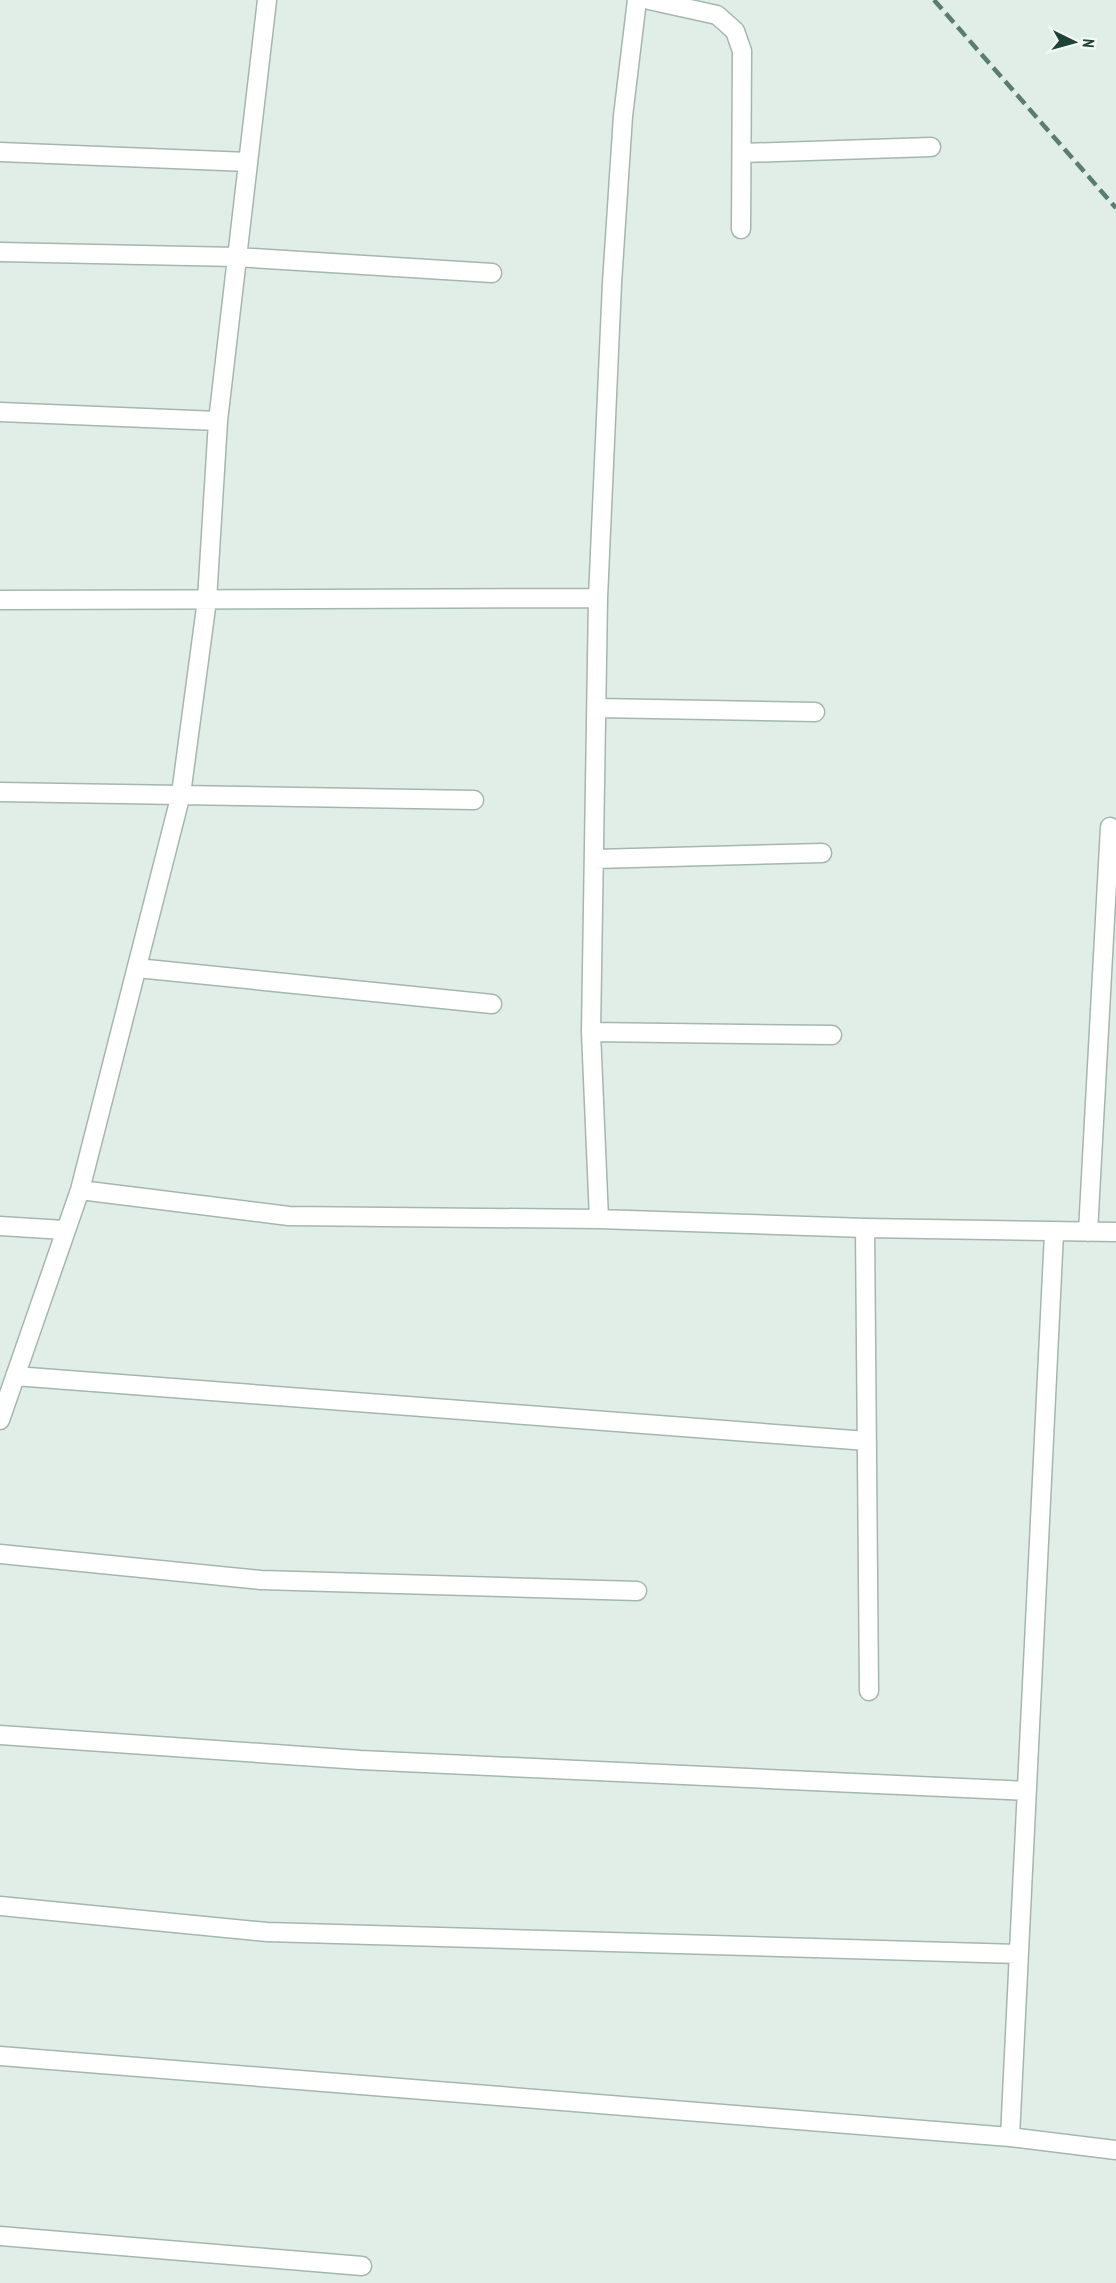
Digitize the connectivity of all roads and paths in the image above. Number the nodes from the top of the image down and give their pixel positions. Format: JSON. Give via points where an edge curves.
{"nodes":[{"id":1,"x":267,"y":0,"type":"edge"},
{"id":2,"x":637,"y":0,"type":"edge"},
{"id":3,"x":649,"y":0,"type":"edge"},
{"id":4,"x":932,"y":147,"type":"dead end"},
{"id":5,"x":0,"y":152,"type":"edge"},
{"id":6,"x":743,"y":153,"type":"junction"},
{"id":7,"x":248,"y":162,"type":"junction"},
{"id":8,"x":741,"y":229,"type":"dead end"},
{"id":9,"x":0,"y":252,"type":"edge"},
{"id":10,"x":236,"y":257,"type":"junction"},
{"id":11,"x":492,"y":273,"type":"dead end"},
{"id":12,"x":0,"y":412,"type":"edge"},
{"id":13,"x":218,"y":421,"type":"junction"},
{"id":14,"x":598,"y":598,"type":"junction"},
{"id":15,"x":0,"y":600,"type":"edge"},
{"id":16,"x":207,"y":600,"type":"junction"},
{"id":17,"x":597,"y":708,"type":"junction"},
{"id":18,"x":815,"y":712,"type":"dead end"},
{"id":19,"x":0,"y":792,"type":"edge"},
{"id":20,"x":181,"y":794,"type":"junction"},
{"id":21,"x":474,"y":800,"type":"dead end"},
{"id":22,"x":1110,"y":827,"type":"dead end"},
{"id":23,"x":822,"y":853,"type":"dead end"},
{"id":24,"x":595,"y":859,"type":"junction"},
{"id":25,"x":137,"y":968,"type":"junction"},
{"id":26,"x":492,"y":1004,"type":"dead end"},
{"id":27,"x":591,"y":1032,"type":"junction"},
{"id":28,"x":832,"y":1035,"type":"dead end"},
{"id":29,"x":80,"y":1190,"type":"junction"},
{"id":30,"x":599,"y":1219,"type":"junction"},
{"id":31,"x":0,"y":1226,"type":"edge"},
{"id":32,"x":865,"y":1228,"type":"junction"},
{"id":33,"x":64,"y":1230,"type":"junction"},
{"id":34,"x":1088,"y":1232,"type":"junction"},
{"id":35,"x":1116,"y":1232,"type":"edge"},
{"id":36,"x":1054,"y":1233,"type":"junction"},
{"id":37,"x":15,"y":1376,"type":"junction"},
{"id":38,"x":2,"y":1409,"type":"edge"},
{"id":39,"x":867,"y":1441,"type":"junction"},
{"id":40,"x":0,"y":1554,"type":"edge"},
{"id":41,"x":637,"y":1591,"type":"dead end"},
{"id":42,"x":869,"y":1690,"type":"dead end"},
{"id":43,"x":0,"y":1735,"type":"edge"},
{"id":44,"x":1027,"y":1791,"type":"junction"},
{"id":45,"x":0,"y":1906,"type":"edge"},
{"id":46,"x":1019,"y":1954,"type":"junction"},
{"id":47,"x":0,"y":2056,"type":"edge"},
{"id":48,"x":1010,"y":2137,"type":"junction"},
{"id":49,"x":1116,"y":2150,"type":"edge"},
{"id":50,"x":0,"y":2236,"type":"edge"},
{"id":51,"x":362,"y":2266,"type":"dead end"}],
"edges":[{"from":1,"to":7,"type":"street"},
{"from":2,"to":14,"type":"street","via":[[622,116]]},
{"from":3,"to":6,"type":"street","via":[[717,15],[735,31],[742,51]]},
{"from":4,"to":6,"type":"street"},
{"from":5,"to":7,"type":"street"},
{"from":6,"to":8,"type":"street"},
{"from":7,"to":10,"type":"street"},
{"from":9,"to":10,"type":"street"},
{"from":10,"to":11,"type":"street"},
{"from":10,"to":13,"type":"street"},
{"from":12,"to":13,"type":"street"},
{"from":13,"to":16,"type":"street"},
{"from":14,"to":16,"type":"street"},
{"from":14,"to":17,"type":"street"},
{"from":15,"to":16,"type":"street"},
{"from":16,"to":20,"type":"street"},
{"from":17,"to":18,"type":"street"},
{"from":17,"to":24,"type":"street"},
{"from":19,"to":20,"type":"street"},
{"from":20,"to":21,"type":"street"},
{"from":20,"to":25,"type":"street"},
{"from":22,"to":34,"type":"street"},
{"from":23,"to":24,"type":"street"},
{"from":24,"to":27,"type":"street"},
{"from":25,"to":26,"type":"street"},
{"from":25,"to":29,"type":"street"},
{"from":27,"to":28,"type":"street"},
{"from":27,"to":30,"type":"street"},
{"from":29,"to":30,"type":"street","via":[[289,1215]]},
{"from":29,"to":33,"type":"street"},
{"from":30,"to":32,"type":"street"},
{"from":31,"to":33,"type":"street"},
{"from":32,"to":36,"type":"street"},
{"from":32,"to":39,"type":"street"},
{"from":33,"to":37,"type":"street"},
{"from":34,"to":35,"type":"street"},
{"from":34,"to":36,"type":"street"},
{"from":36,"to":44,"type":"street"},
{"from":37,"to":38,"type":"street"},
{"from":37,"to":39,"type":"street"},
{"from":39,"to":42,"type":"street"},
{"from":40,"to":41,"type":"street","via":[[261,1580]]},
{"from":43,"to":44,"type":"street","via":[[360,1760]]},
{"from":44,"to":46,"type":"street"},
{"from":45,"to":46,"type":"street","via":[[267,1932]]},
{"from":46,"to":48,"type":"street"},
{"from":47,"to":48,"type":"street"},
{"from":48,"to":49,"type":"street"},
{"from":50,"to":51,"type":"street"}]}
